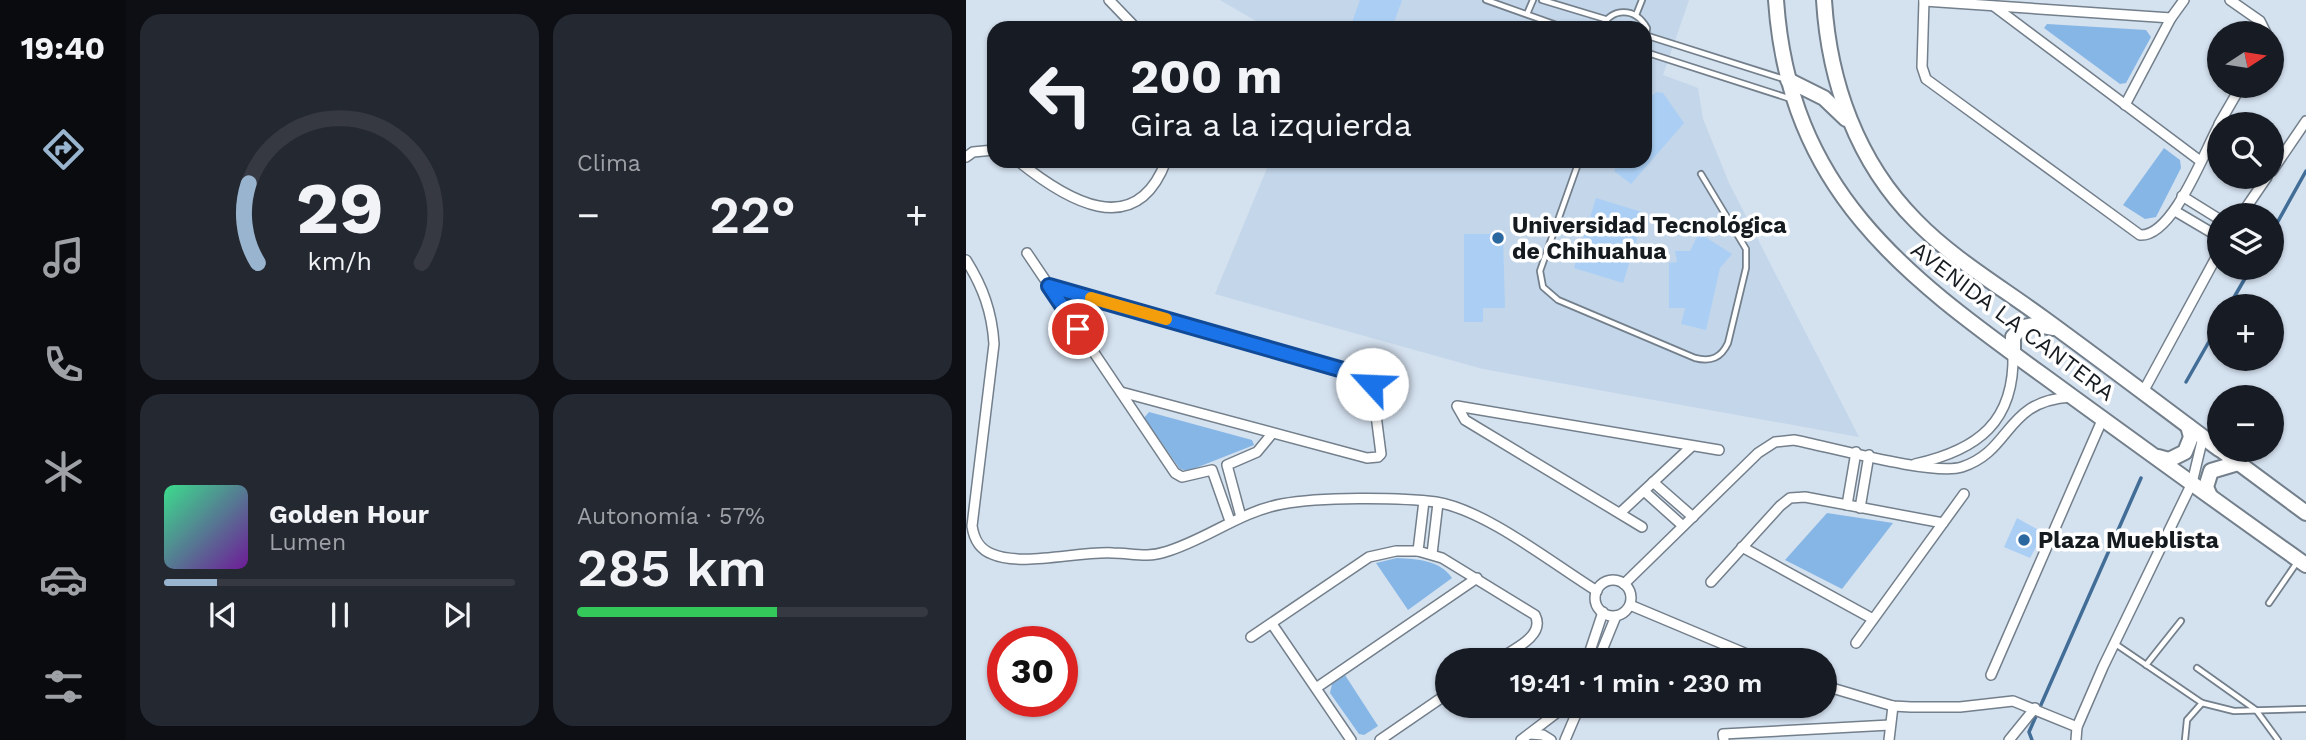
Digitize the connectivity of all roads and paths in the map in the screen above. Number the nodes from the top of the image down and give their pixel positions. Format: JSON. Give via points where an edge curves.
{"nodes":[{"id":1,"x":1109,"y":0,"type":"edge"},
{"id":2,"x":1486,"y":0,"type":"edge"},
{"id":3,"x":1532,"y":0,"type":"edge"},
{"id":4,"x":1542,"y":0,"type":"edge"},
{"id":5,"x":1642,"y":0,"type":"edge"},
{"id":6,"x":1776,"y":0,"type":"edge"},
{"id":7,"x":1824,"y":0,"type":"edge"},
{"id":8,"x":1924,"y":0,"type":"edge"},
{"id":9,"x":2184,"y":0,"type":"edge"},
{"id":10,"x":2230,"y":0,"type":"edge"},
{"id":11,"x":1994,"y":6,"type":"junction"},
{"id":12,"x":1527,"y":14,"type":"junction"},
{"id":13,"x":1636,"y":15,"type":"junction"},
{"id":14,"x":2171,"y":18,"type":"junction"},
{"id":15,"x":1605,"y":19,"type":"joint"},
{"id":16,"x":1129,"y":21,"type":"edge"},
{"id":17,"x":1546,"y":21,"type":"edge"},
{"id":18,"x":1641,"y":21,"type":"edge"},
{"id":19,"x":2259,"y":21,"type":"edge"},
{"id":20,"x":1652,"y":37,"type":"edge"},
{"id":21,"x":1652,"y":51,"type":"edge"},
{"id":22,"x":1788,"y":80,"type":"junction"},
{"id":23,"x":1793,"y":100,"type":"junction"},
{"id":24,"x":2125,"y":105,"type":"junction"},
{"id":25,"x":2306,"y":121,"type":"edge"},
{"id":26,"x":1849,"y":122,"type":"junction"},
{"id":27,"x":2207,"y":146,"type":"edge"},
{"id":28,"x":987,"y":151,"type":"edge"},
{"id":29,"x":2284,"y":153,"type":"edge"},
{"id":30,"x":966,"y":157,"type":"edge"},
{"id":31,"x":2199,"y":160,"type":"junction"},
{"id":32,"x":1028,"y":168,"type":"edge"},
{"id":33,"x":1162,"y":168,"type":"edge"},
{"id":34,"x":1577,"y":168,"type":"edge"},
{"id":35,"x":1701,"y":174,"type":"dead end"},
{"id":36,"x":2182,"y":196,"type":"junction"},
{"id":37,"x":2175,"y":211,"type":"junction"},
{"id":38,"x":2207,"y":212,"type":"edge"},
{"id":39,"x":2207,"y":230,"type":"edge"},
{"id":40,"x":1027,"y":253,"type":"dead end"},
{"id":41,"x":966,"y":260,"type":"edge"},
{"id":42,"x":2207,"y":274,"type":"edge"},
{"id":43,"x":1049,"y":286,"type":"junction"},
{"id":44,"x":2058,"y":329,"type":"junction"},
{"id":45,"x":2013,"y":353,"type":"junction"},
{"id":46,"x":1121,"y":392,"type":"junction"},
{"id":47,"x":2143,"y":392,"type":"junction"},
{"id":48,"x":2073,"y":397,"type":"junction"},
{"id":49,"x":1999,"y":414,"type":"junction"},
{"id":50,"x":2103,"y":418,"type":"junction"},
{"id":51,"x":2012,"y":424,"type":"junction"},
{"id":52,"x":2188,"y":426,"type":"junction"},
{"id":53,"x":1271,"y":435,"type":"junction"},
{"id":54,"x":2203,"y":437,"type":"junction"},
{"id":55,"x":2207,"y":440,"type":"edge"},
{"id":56,"x":1692,"y":446,"type":"junction"},
{"id":57,"x":1719,"y":450,"type":"dead end"},
{"id":58,"x":1856,"y":452,"type":"junction"},
{"id":59,"x":1869,"y":455,"type":"junction"},
{"id":60,"x":2157,"y":457,"type":"junction"},
{"id":61,"x":2238,"y":463,"type":"joint"},
{"id":62,"x":1913,"y":464,"type":"junction"},
{"id":63,"x":1653,"y":482,"type":"junction"},
{"id":64,"x":2192,"y":483,"type":"junction"},
{"id":65,"x":1644,"y":491,"type":"junction"},
{"id":66,"x":1964,"y":494,"type":"dead end"},
{"id":67,"x":2210,"y":496,"type":"junction"},
{"id":68,"x":1424,"y":501,"type":"junction"},
{"id":69,"x":1438,"y":503,"type":"junction"},
{"id":70,"x":1847,"y":505,"type":"junction"},
{"id":71,"x":1860,"y":508,"type":"junction"},
{"id":72,"x":1620,"y":513,"type":"junction"},
{"id":73,"x":2306,"y":513,"type":"edge"},
{"id":74,"x":1241,"y":517,"type":"junction"},
{"id":75,"x":1693,"y":517,"type":"junction"},
{"id":76,"x":1230,"y":522,"type":"junction"},
{"id":77,"x":1943,"y":523,"type":"junction"},
{"id":78,"x":1683,"y":526,"type":"junction"},
{"id":79,"x":1642,"y":527,"type":"dead end"},
{"id":80,"x":1742,"y":547,"type":"junction"},
{"id":81,"x":1418,"y":551,"type":"junction"},
{"id":82,"x":1432,"y":554,"type":"junction"},
{"id":83,"x":2302,"y":563,"type":"edge"},
{"id":84,"x":1477,"y":578,"type":"junction"},
{"id":85,"x":1711,"y":582,"type":"dead end"},
{"id":86,"x":1624,"y":584,"type":"junction"},
{"id":87,"x":1597,"y":592,"type":"junction"},
{"id":88,"x":2269,"y":603,"type":"dead end"},
{"id":89,"x":1630,"y":605,"type":"junction"},
{"id":90,"x":1603,"y":612,"type":"junction"},
{"id":91,"x":1616,"y":616,"type":"junction"},
{"id":92,"x":1873,"y":620,"type":"junction"},
{"id":93,"x":2181,"y":621,"type":"dead end"},
{"id":94,"x":1272,"y":624,"type":"junction"},
{"id":95,"x":1251,"y":637,"type":"dead end"},
{"id":96,"x":1856,"y":643,"type":"dead end"},
{"id":97,"x":2114,"y":643,"type":"junction"},
{"id":98,"x":1514,"y":648,"type":"edge"},
{"id":99,"x":1591,"y":648,"type":"edge"},
{"id":100,"x":1603,"y":648,"type":"edge"},
{"id":101,"x":1732,"y":648,"type":"edge"},
{"id":102,"x":2146,"y":665,"type":"junction"},
{"id":103,"x":2197,"y":668,"type":"dead end"},
{"id":104,"x":1991,"y":675,"type":"dead end"},
{"id":105,"x":1316,"y":688,"type":"junction"},
{"id":106,"x":1837,"y":690,"type":"edge"},
{"id":107,"x":1435,"y":702,"type":"edge"},
{"id":108,"x":2202,"y":703,"type":"junction"},
{"id":109,"x":1893,"y":706,"type":"junction"},
{"id":110,"x":2035,"y":708,"type":"junction"},
{"id":111,"x":2306,"y":709,"type":"edge"},
{"id":112,"x":2256,"y":710,"type":"junction"},
{"id":113,"x":1551,"y":718,"type":"edge"},
{"id":114,"x":1574,"y":718,"type":"edge"},
{"id":115,"x":1890,"y":725,"type":"junction"},
{"id":116,"x":2077,"y":727,"type":"junction"},
{"id":117,"x":1530,"y":734,"type":"junction"},
{"id":118,"x":1351,"y":740,"type":"edge"},
{"id":119,"x":1380,"y":740,"type":"edge"},
{"id":120,"x":1521,"y":740,"type":"edge"},
{"id":121,"x":1551,"y":740,"type":"edge"},
{"id":122,"x":1565,"y":740,"type":"edge"},
{"id":123,"x":1724,"y":740,"type":"edge"},
{"id":124,"x":1889,"y":740,"type":"edge"},
{"id":125,"x":2009,"y":740,"type":"edge"},
{"id":126,"x":2076,"y":740,"type":"edge"},
{"id":127,"x":2185,"y":740,"type":"edge"},
{"id":128,"x":2278,"y":740,"type":"edge"}],
"edges":[{"from":1,"to":16,"type":"street"},
{"from":2,"to":12,"type":"lane"},
{"from":3,"to":12,"type":"lane"},
{"from":4,"to":15,"type":"lane"},
{"from":5,"to":13,"type":"lane"},
{"from":6,"to":22,"type":"main road","name":"AVENIDA LA CANTERA"},
{"from":7,"to":26,"type":"main road","name":"AVENIDA LA CANTERA","via":[[1829,42]]},
{"from":8,"to":11,"type":"street"},
{"from":8,"to":37,"type":"street","via":[[1923,67],[1934,87],[2140,235],[2157,231]]},
{"from":9,"to":14,"type":"street"},
{"from":10,"to":19,"type":"street"},
{"from":11,"to":14,"type":"street"},
{"from":11,"to":24,"type":"street"},
{"from":12,"to":17,"type":"lane"},
{"from":13,"to":15,"type":"lane","via":[[1620,12]]},
{"from":13,"to":18,"type":"lane"},
{"from":14,"to":24,"type":"street"},
{"from":20,"to":22,"type":"lane"},
{"from":21,"to":23,"type":"lane"},
{"from":22,"to":23,"type":"main road","name":"AVENIDA LA CANTERA"},
{"from":22,"to":26,"type":"main road","via":[[1824,98]]},
{"from":23,"to":45,"type":"main road","name":"AVENIDA LA CANTERA","via":[[1830,180],[1863,225],[1930,292]]},
{"from":24,"to":31,"type":"street"},
{"from":25,"to":29,"type":"street"},
{"from":26,"to":44,"type":"main road","name":"AVENIDA LA CANTERA","via":[[1874,170],[1916,222]]},
{"from":27,"to":31,"type":"street"},
{"from":28,"to":30,"type":"street"},
{"from":31,"to":36,"type":"street"},
{"from":32,"to":33,"type":"street","via":[[1066,196],[1091,205],[1118,207],[1135,202],[1152,188]]},
{"from":34,"to":35,"type":"lane","via":[[1540,271],[1543,286],[1571,305],[1695,358],[1711,360],[1724,352],[1728,343],[1747,259],[1743,240]]},
{"from":36,"to":37,"type":"street"},
{"from":36,"to":38,"type":"street"},
{"from":37,"to":39,"type":"street"},
{"from":40,"to":43,"type":"street"},
{"from":41,"to":76,"type":"street","via":[[988,303],[994,344],[972,526],[980,547],[989,554],[1011,558],[1087,552],[1155,555]]},
{"from":42,"to":47,"type":"street"},
{"from":43,"to":46,"type":"street"},
{"from":43,"to":53,"type":"street","via":[[1371,380],[1381,449],[1378,457]]},
{"from":44,"to":45,"type":"main road","via":[[2035,324],[2023,327],[2013,337]]},
{"from":44,"to":47,"type":"main road","name":"AVENIDA LA CANTERA"},
{"from":45,"to":48,"type":"main road","name":"AVENIDA LA CANTERA"},
{"from":45,"to":49,"type":"street","via":[[2014,384]]},
{"from":46,"to":53,"type":"street"},
{"from":46,"to":76,"type":"street","via":[[1175,473],[1182,477],[1212,470]]},
{"from":47,"to":52,"type":"main road","name":"AVENIDA LA CANTERA"},
{"from":48,"to":50,"type":"main road","name":"AVENIDA LA CANTERA"},
{"from":48,"to":51,"type":"street","via":[[2035,404]]},
{"from":49,"to":51,"type":"street"},
{"from":49,"to":62,"type":"street","via":[[1965,449]]},
{"from":50,"to":60,"type":"main road","name":"AVENIDA LA CANTERA"},
{"from":50,"to":104,"type":"street"},
{"from":51,"to":62,"type":"street","via":[[1985,454],[1964,466],[1939,471]]},
{"from":52,"to":54,"type":"main road","name":"AVENIDA LA CANTERA"},
{"from":52,"to":60,"type":"main road","via":[[2185,452],[2169,460]]},
{"from":53,"to":74,"type":"street","via":[[1257,452],[1227,465]]},
{"from":54,"to":55,"type":"main road","name":"AVENIDA LA CANTERA"},
{"from":54,"to":64,"type":"street"},
{"from":56,"to":57,"type":"street"},
{"from":56,"to":63,"type":"street"},
{"from":56,"to":72,"type":"street","via":[[1457,407],[1465,420]]},
{"from":58,"to":59,"type":"street"},
{"from":58,"to":70,"type":"street"},
{"from":58,"to":75,"type":"street","via":[[1794,440],[1774,442]]},
{"from":59,"to":62,"type":"street"},
{"from":59,"to":71,"type":"street"},
{"from":60,"to":64,"type":"main road","name":"AVENIDA LA CANTERA"},
{"from":61,"to":67,"type":"main road","via":[[2211,471],[2206,487]]},
{"from":61,"to":73,"type":"main road","name":"AVENIDA LA CANTERA"},
{"from":63,"to":65,"type":"street"},
{"from":63,"to":75,"type":"street"},
{"from":64,"to":67,"type":"main road","name":"AVENIDA LA CANTERA"},
{"from":64,"to":97,"type":"street"},
{"from":65,"to":72,"type":"street"},
{"from":65,"to":78,"type":"street"},
{"from":66,"to":77,"type":"street"},
{"from":67,"to":83,"type":"main road","name":"AVENIDA LA CANTERA"},
{"from":68,"to":69,"type":"street"},
{"from":68,"to":74,"type":"street","via":[[1297,502]]},
{"from":68,"to":81,"type":"street"},
{"from":69,"to":82,"type":"street"},
{"from":69,"to":87,"type":"street","via":[[1481,518]]},
{"from":70,"to":71,"type":"street"},
{"from":70,"to":80,"type":"street","via":[[1790,498]]},
{"from":71,"to":77,"type":"street"},
{"from":72,"to":79,"type":"street"},
{"from":74,"to":76,"type":"street"},
{"from":75,"to":78,"type":"street"},
{"from":77,"to":92,"type":"street"},
{"from":78,"to":86,"type":"street"},
{"from":80,"to":85,"type":"street"},
{"from":80,"to":92,"type":"street"},
{"from":81,"to":82,"type":"street"},
{"from":81,"to":94,"type":"street","via":[[1369,557]]},
{"from":82,"to":84,"type":"street"},
{"from":83,"to":88,"type":"lane"},
{"from":84,"to":98,"type":"street","via":[[1537,618],[1536,632]]},
{"from":84,"to":105,"type":"street"},
{"from":86,"to":87,"type":"street","via":[[1611,580]]},
{"from":86,"to":89,"type":"street","via":[[1630,591]]},
{"from":87,"to":90,"type":"street","via":[[1596,601]]},
{"from":89,"to":91,"type":"street"},
{"from":89,"to":101,"type":"street"},
{"from":90,"to":91,"type":"street"},
{"from":90,"to":99,"type":"street"},
{"from":91,"to":100,"type":"street"},
{"from":92,"to":96,"type":"street"},
{"from":93,"to":102,"type":"lane"},
{"from":94,"to":95,"type":"street"},
{"from":94,"to":105,"type":"street"},
{"from":97,"to":102,"type":"lane"},
{"from":97,"to":116,"type":"street"},
{"from":102,"to":108,"type":"lane"},
{"from":103,"to":112,"type":"lane"},
{"from":105,"to":118,"type":"street"},
{"from":106,"to":109,"type":"street"},
{"from":107,"to":119,"type":"street"},
{"from":108,"to":112,"type":"lane","via":[[2217,709]]},
{"from":108,"to":127,"type":"lane","via":[[2188,720]]},
{"from":109,"to":110,"type":"street","via":[[1960,707],[2013,701]]},
{"from":109,"to":115,"type":"street"},
{"from":110,"to":116,"type":"street"},
{"from":110,"to":125,"type":"street"},
{"from":111,"to":112,"type":"lane"},
{"from":112,"to":128,"type":"lane"},
{"from":113,"to":117,"type":"street"},
{"from":114,"to":122,"type":"street"},
{"from":115,"to":123,"type":"street","via":[[1723,734]]},
{"from":115,"to":124,"type":"street"},
{"from":116,"to":126,"type":"street"},
{"from":117,"to":120,"type":"street"},
{"from":117,"to":121,"type":"street"}]}
